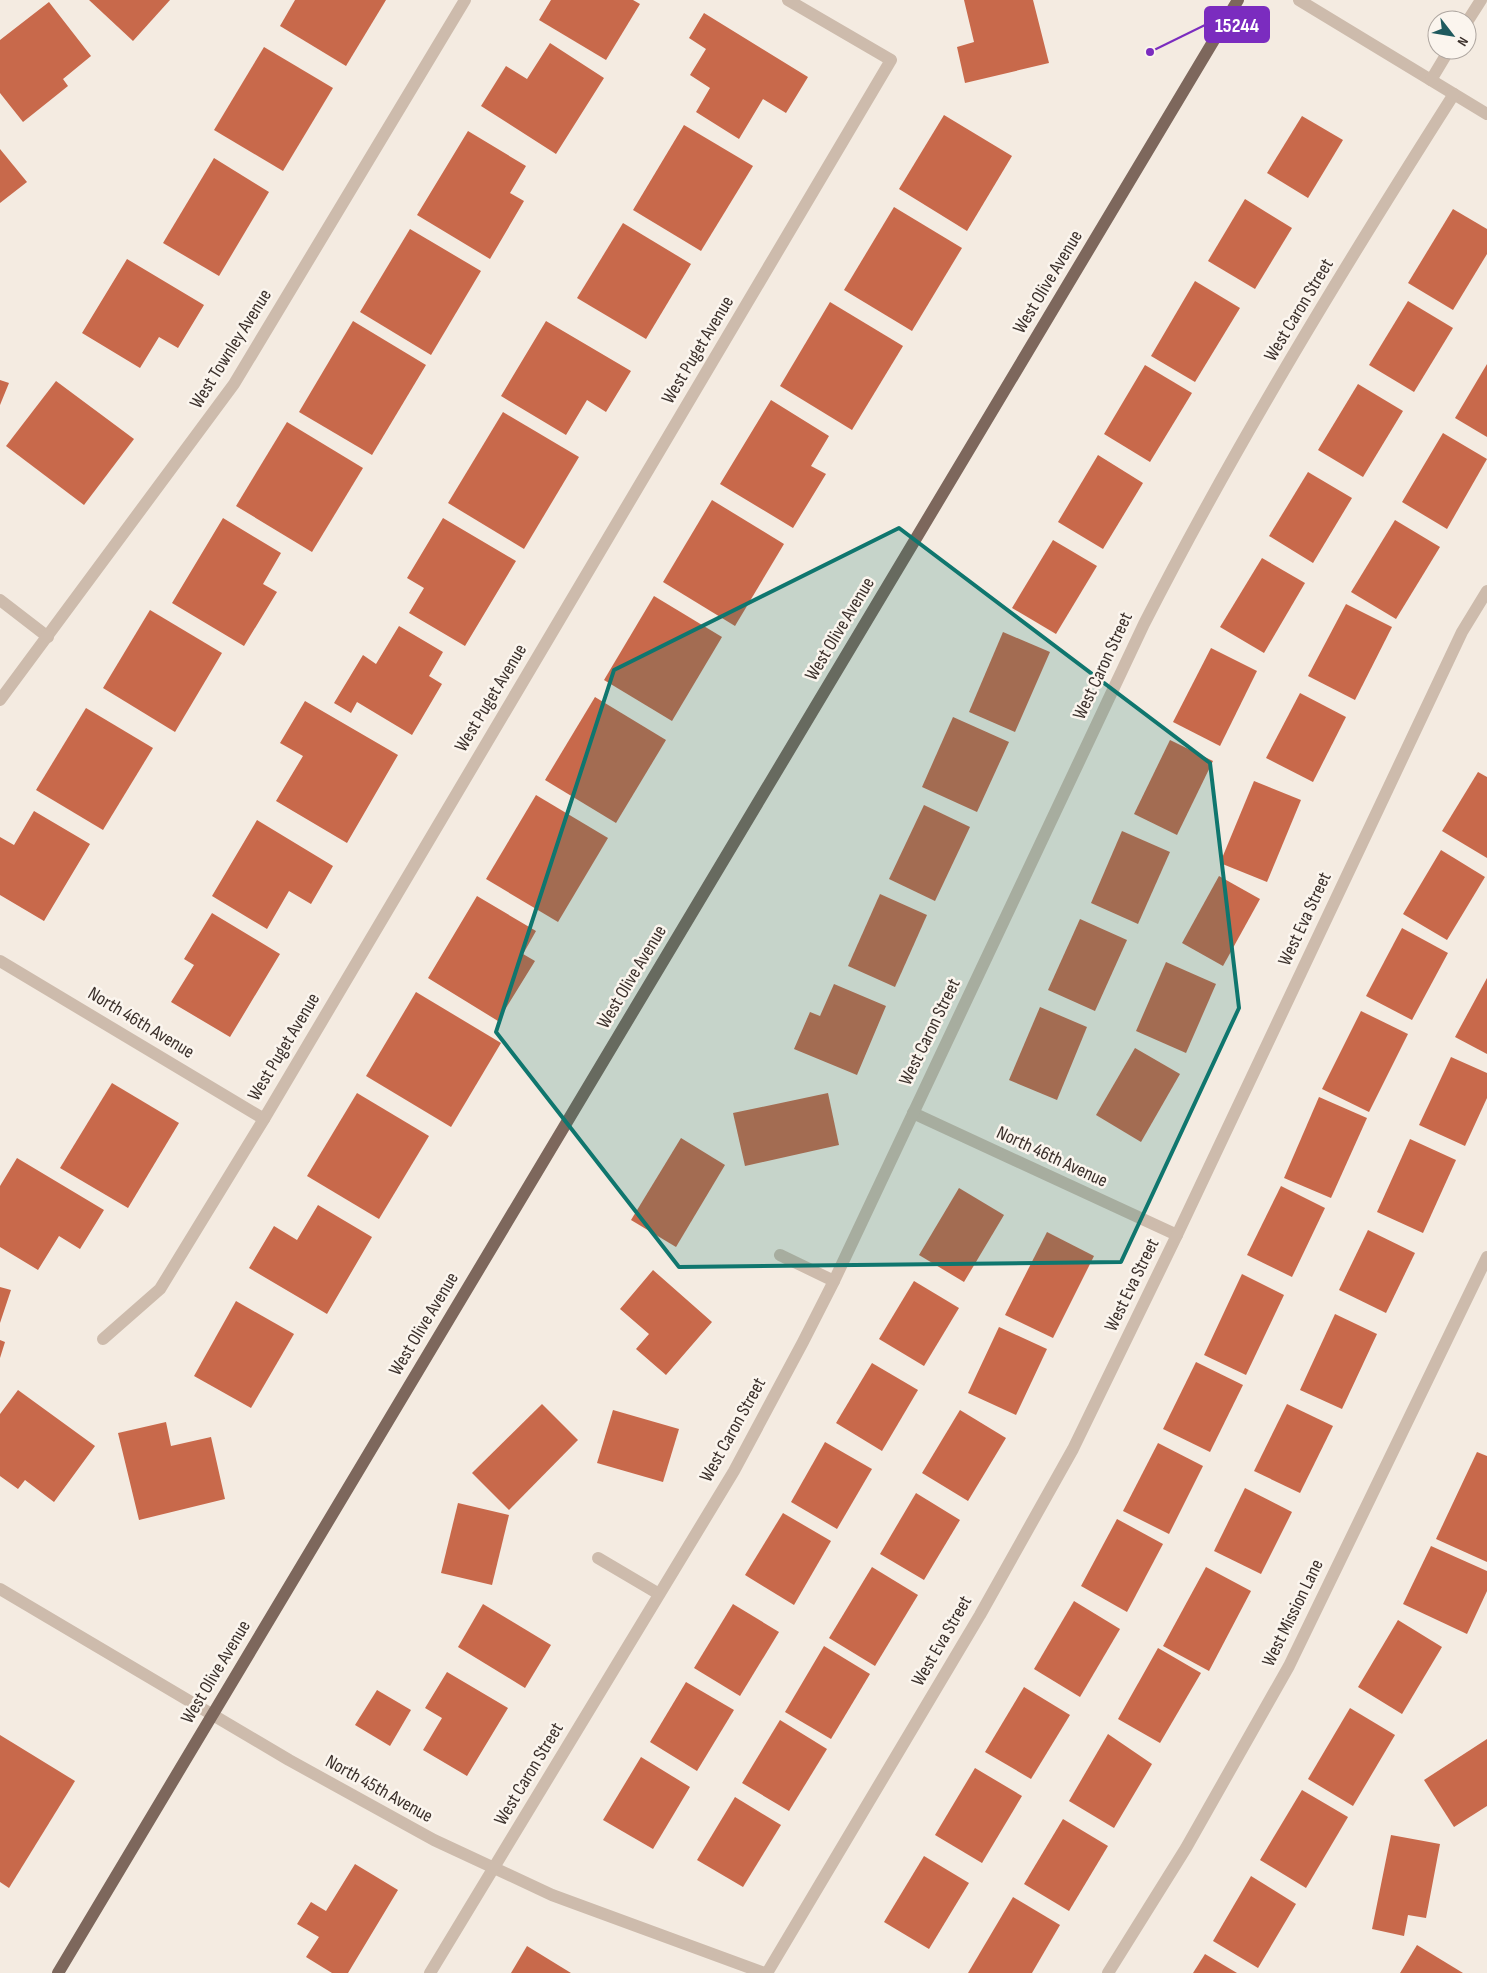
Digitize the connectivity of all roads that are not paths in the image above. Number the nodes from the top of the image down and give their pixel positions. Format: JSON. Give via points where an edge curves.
{"nodes":[{"id":1,"x":465,"y":0,"type":"edge"},
{"id":2,"x":788,"y":0,"type":"edge"},
{"id":3,"x":1238,"y":0,"type":"edge"},
{"id":4,"x":1299,"y":0,"type":"edge"},
{"id":5,"x":1443,"y":60,"type":"edge"},
{"id":6,"x":1431,"y":80,"type":"junction"},
{"id":7,"x":1454,"y":94,"type":"junction"},
{"id":8,"x":1487,"y":114,"type":"edge"},
{"id":9,"x":1487,"y":591,"type":"edge"},
{"id":10,"x":0,"y":600,"type":"edge"},
{"id":11,"x":48,"y":636,"type":"junction"},
{"id":12,"x":0,"y":700,"type":"edge"},
{"id":13,"x":0,"y":960,"type":"edge"},
{"id":14,"x":912,"y":1112,"type":"junction"},
{"id":15,"x":264,"y":1119,"type":"junction"},
{"id":16,"x":1177,"y":1235,"type":"junction"},
{"id":17,"x":780,"y":1255,"type":"dead end"},
{"id":18,"x":1487,"y":1257,"type":"edge"},
{"id":19,"x":834,"y":1281,"type":"junction"},
{"id":20,"x":103,"y":1339,"type":"dead end"},
{"id":21,"x":598,"y":1558,"type":"dead end"},
{"id":22,"x":0,"y":1590,"type":"edge"},
{"id":23,"x":659,"y":1594,"type":"junction"},
{"id":24,"x":212,"y":1715,"type":"junction"},
{"id":25,"x":493,"y":1868,"type":"junction"},
{"id":26,"x":58,"y":1973,"type":"edge"},
{"id":27,"x":430,"y":1973,"type":"edge"},
{"id":28,"x":766,"y":1973,"type":"edge"},
{"id":29,"x":1108,"y":1973,"type":"edge"}],
"edges":[{"from":1,"to":11,"type":"street","name":"West Townley Avenue","via":[[234,384]]},
{"from":2,"to":15,"type":"street","name":"West Puget Avenue","via":[[891,60]]},
{"from":3,"to":24,"type":"main road","name":"West Olive Avenue"},
{"from":4,"to":6,"type":"street"},
{"from":5,"to":6,"type":"street"},
{"from":6,"to":7,"type":"street"},
{"from":7,"to":8,"type":"street"},
{"from":7,"to":14,"type":"street","name":"West Caron Street","via":[[1252,423],[1197,519]]},
{"from":9,"to":16,"type":"street","name":"West Eva Street","via":[[1462,632]]},
{"from":10,"to":11,"type":"street"},
{"from":11,"to":12,"type":"street","name":"West Townley Avenue"},
{"from":13,"to":15,"type":"street","name":"North 46th Avenue"},
{"from":14,"to":16,"type":"street","name":"North 46th Avenue"},
{"from":14,"to":19,"type":"street","name":"West Caron Street"},
{"from":15,"to":20,"type":"street","name":"West Puget Avenue","via":[[160,1288]]},
{"from":16,"to":28,"type":"street","name":"West Eva Street","via":[[1068,1457],[980,1615]]},
{"from":17,"to":19,"type":"street"},
{"from":18,"to":29,"type":"street","name":"West Mission Lane","via":[[1289,1666],[1186,1848]]},
{"from":19,"to":23,"type":"street","name":"West Caron Street","via":[[734,1470]]},
{"from":21,"to":23,"type":"street"},
{"from":22,"to":24,"type":"street","name":"North 45th Avenue"},
{"from":23,"to":25,"type":"street","name":"West Caron Street"},
{"from":24,"to":25,"type":"street","name":"North 45th Avenue","via":[[434,1840]]},
{"from":24,"to":26,"type":"main road","name":"West Olive Avenue"},
{"from":25,"to":27,"type":"street","name":"West Caron Street"},
{"from":25,"to":28,"type":"street","name":"North 45th Avenue","via":[[552,1895]]}]}
